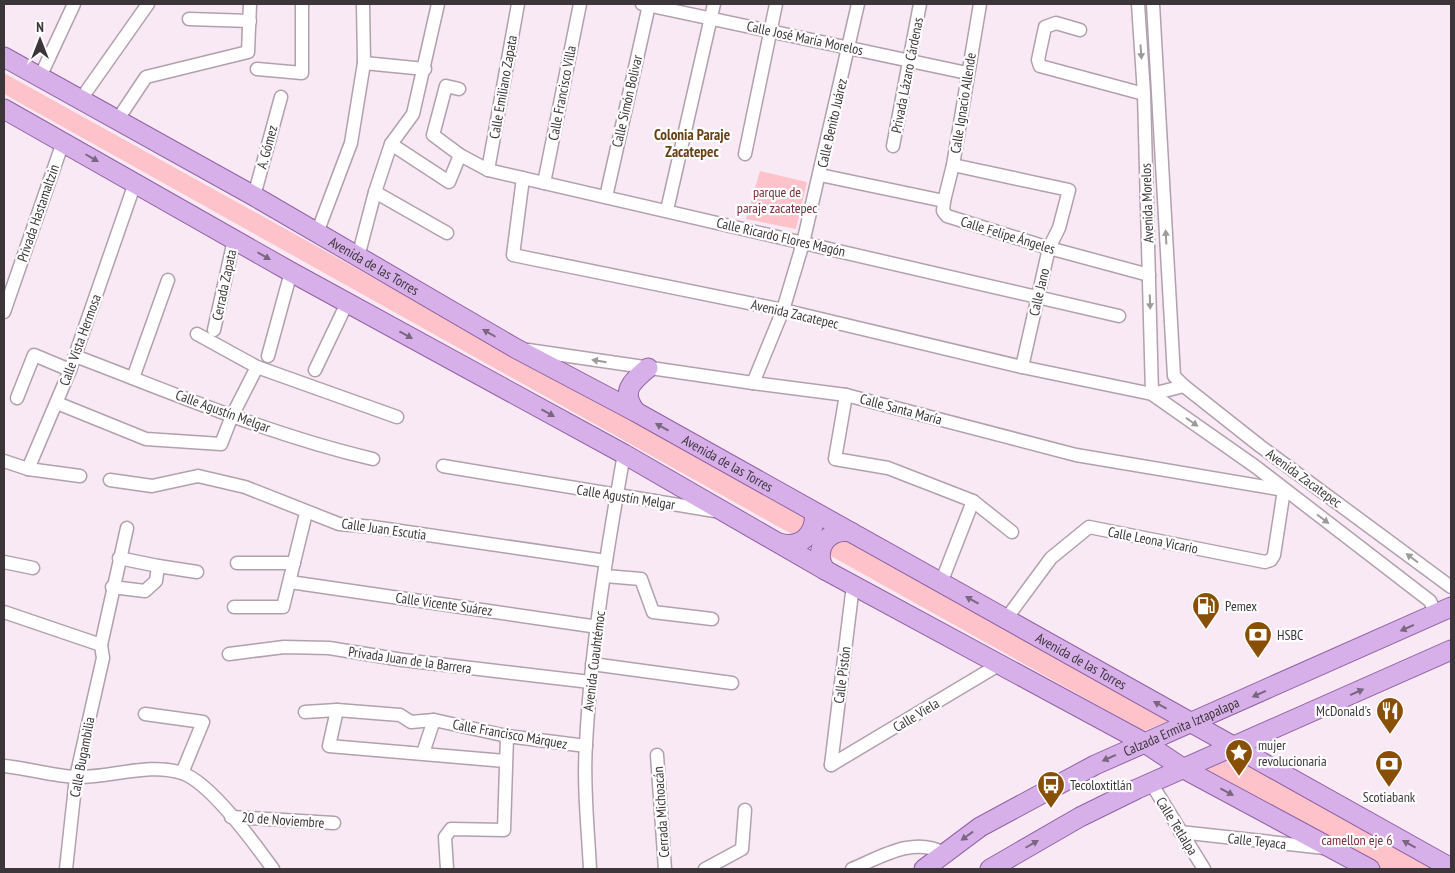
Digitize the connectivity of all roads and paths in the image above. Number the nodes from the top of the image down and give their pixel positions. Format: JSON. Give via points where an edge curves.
{"nodes":[{"id":1,"x":74,"y":4,"type":"edge"},
{"id":2,"x":148,"y":4,"type":"edge"},
{"id":3,"x":250,"y":4,"type":"edge"},
{"id":4,"x":302,"y":4,"type":"edge"},
{"id":5,"x":363,"y":4,"type":"edge"},
{"id":6,"x":438,"y":4,"type":"edge"},
{"id":7,"x":518,"y":4,"type":"edge"},
{"id":8,"x":580,"y":4,"type":"edge"},
{"id":9,"x":645,"y":4,"type":"edge"},
{"id":10,"x":714,"y":4,"type":"edge"},
{"id":11,"x":776,"y":4,"type":"edge"},
{"id":12,"x":858,"y":4,"type":"edge"},
{"id":13,"x":920,"y":4,"type":"edge"},
{"id":14,"x":980,"y":4,"type":"edge"},
{"id":15,"x":1153,"y":7,"type":"edge"},
{"id":16,"x":1138,"y":8,"type":"edge"},
{"id":17,"x":711,"y":18,"type":"junction"},
{"id":18,"x":189,"y":19,"type":"dead end"},
{"id":19,"x":250,"y":21,"type":"junction"},
{"id":20,"x":1080,"y":30,"type":"dead end"},
{"id":21,"x":769,"y":31,"type":"junction"},
{"id":22,"x":849,"y":48,"type":"junction"},
{"id":23,"x":4,"y":57,"type":"edge"},
{"id":24,"x":910,"y":61,"type":"junction"},
{"id":25,"x":364,"y":63,"type":"junction"},
{"id":26,"x":425,"y":69,"type":"junction"},
{"id":27,"x":257,"y":70,"type":"dead end"},
{"id":28,"x":968,"y":73,"type":"junction"},
{"id":29,"x":40,"y":77,"type":"junction"},
{"id":30,"x":459,"y":89,"type":"dead end"},
{"id":31,"x":1144,"y":94,"type":"junction"},
{"id":32,"x":281,"y":97,"type":"dead end"},
{"id":33,"x":81,"y":99,"type":"junction"},
{"id":34,"x":4,"y":109,"type":"edge"},
{"id":35,"x":118,"y":119,"type":"junction"},
{"id":36,"x":63,"y":142,"type":"junction"},
{"id":37,"x":391,"y":144,"type":"junction"},
{"id":38,"x":893,"y":146,"type":"dead end"},
{"id":39,"x":745,"y":154,"type":"dead end"},
{"id":40,"x":460,"y":155,"type":"junction"},
{"id":41,"x":953,"y":165,"type":"junction"},
{"id":42,"x":488,"y":170,"type":"junction"},
{"id":43,"x":820,"y":175,"type":"junction"},
{"id":44,"x":523,"y":178,"type":"junction"},
{"id":45,"x":135,"y":183,"type":"junction"},
{"id":46,"x":544,"y":183,"type":"junction"},
{"id":47,"x":375,"y":192,"type":"junction"},
{"id":48,"x":254,"y":196,"type":"junction"},
{"id":49,"x":606,"y":197,"type":"junction"},
{"id":50,"x":944,"y":201,"type":"junction"},
{"id":51,"x":667,"y":210,"type":"junction"},
{"id":52,"x":317,"y":233,"type":"junction"},
{"id":53,"x":447,"y":233,"type":"dead end"},
{"id":54,"x":234,"y":240,"type":"junction"},
{"id":55,"x":804,"y":243,"type":"junction"},
{"id":56,"x":1049,"y":248,"type":"junction"},
{"id":57,"x":358,"y":257,"type":"junction"},
{"id":58,"x":291,"y":272,"type":"junction"},
{"id":59,"x":1149,"y":275,"type":"junction"},
{"id":60,"x":168,"y":280,"type":"dead end"},
{"id":61,"x":1038,"y":298,"type":"junction"},
{"id":62,"x":346,"y":303,"type":"junction"},
{"id":63,"x":783,"y":310,"type":"junction"},
{"id":64,"x":4,"y":312,"type":"edge"},
{"id":65,"x":1119,"y":316,"type":"dead end"},
{"id":66,"x":214,"y":330,"type":"dead end"},
{"id":67,"x":197,"y":334,"type":"dead end"},
{"id":68,"x":515,"y":348,"type":"junction"},
{"id":69,"x":75,"y":356,"type":"junction"},
{"id":70,"x":268,"y":356,"type":"dead end"},
{"id":71,"x":257,"y":367,"type":"junction"},
{"id":72,"x":1022,"y":367,"type":"junction"},
{"id":73,"x":648,"y":368,"type":"junction"},
{"id":74,"x":70,"y":370,"type":"junction"},
{"id":75,"x":314,"y":370,"type":"dead end"},
{"id":76,"x":133,"y":378,"type":"junction"},
{"id":77,"x":753,"y":383,"type":"junction"},
{"id":78,"x":1184,"y":386,"type":"junction"},
{"id":79,"x":1152,"y":394,"type":"junction"},
{"id":80,"x":846,"y":395,"type":"junction"},
{"id":81,"x":16,"y":398,"type":"dead end"},
{"id":82,"x":57,"y":403,"type":"junction"},
{"id":83,"x":636,"y":412,"type":"junction"},
{"id":84,"x":232,"y":416,"type":"junction"},
{"id":85,"x":397,"y":417,"type":"dead end"},
{"id":86,"x":1260,"y":446,"type":"junction"},
{"id":87,"x":624,"y":454,"type":"junction"},
{"id":88,"x":373,"y":459,"type":"dead end"},
{"id":89,"x":4,"y":461,"type":"edge"},
{"id":90,"x":443,"y":466,"type":"dead end"},
{"id":91,"x":1256,"y":468,"type":"junction"},
{"id":92,"x":28,"y":469,"type":"junction"},
{"id":93,"x":80,"y":476,"type":"dead end"},
{"id":94,"x":110,"y":480,"type":"dead end"},
{"id":95,"x":1239,"y":484,"type":"junction"},
{"id":96,"x":1284,"y":490,"type":"junction"},
{"id":97,"x":617,"y":495,"type":"junction"},
{"id":98,"x":973,"y":501,"type":"junction"},
{"id":99,"x":720,"y":511,"type":"junction"},
{"id":100,"x":814,"y":512,"type":"junction"},
{"id":101,"x":306,"y":513,"type":"junction"},
{"id":102,"x":126,"y":528,"type":"dead end"},
{"id":103,"x":851,"y":532,"type":"junction"},
{"id":104,"x":1012,"y":532,"type":"dead end"},
{"id":105,"x":779,"y":543,"type":"junction"},
{"id":106,"x":119,"y":558,"type":"junction"},
{"id":107,"x":4,"y":562,"type":"edge"},
{"id":108,"x":606,"y":562,"type":"junction"},
{"id":109,"x":237,"y":563,"type":"dead end"},
{"id":110,"x":294,"y":563,"type":"junction"},
{"id":111,"x":158,"y":566,"type":"junction"},
{"id":112,"x":33,"y":568,"type":"dead end"},
{"id":113,"x":825,"y":570,"type":"junction"},
{"id":114,"x":197,"y":572,"type":"dead end"},
{"id":115,"x":605,"y":576,"type":"junction"},
{"id":116,"x":290,"y":582,"type":"junction"},
{"id":117,"x":941,"y":583,"type":"junction"},
{"id":118,"x":853,"y":585,"type":"junction"},
{"id":119,"x":112,"y":587,"type":"junction"},
{"id":120,"x":1451,"y":587,"type":"edge"},
{"id":121,"x":234,"y":607,"type":"dead end"},
{"id":122,"x":1443,"y":611,"type":"edge"},
{"id":123,"x":4,"y":612,"type":"edge"},
{"id":124,"x":712,"y":619,"type":"dead end"},
{"id":125,"x":1006,"y":619,"type":"junction"},
{"id":126,"x":598,"y":627,"type":"junction"},
{"id":127,"x":101,"y":645,"type":"junction"},
{"id":128,"x":1451,"y":650,"type":"edge"},
{"id":129,"x":229,"y":654,"type":"dead end"},
{"id":130,"x":592,"y":664,"type":"junction"},
{"id":131,"x":1000,"y":664,"type":"junction"},
{"id":132,"x":590,"y":682,"type":"junction"},
{"id":133,"x":732,"y":684,"type":"dead end"},
{"id":134,"x":337,"y":710,"type":"junction"},
{"id":135,"x":305,"y":712,"type":"dead end"},
{"id":136,"x":145,"y":714,"type":"dead end"},
{"id":137,"x":434,"y":720,"type":"junction"},
{"id":138,"x":1192,"y":723,"type":"junction"},
{"id":139,"x":507,"y":736,"type":"junction"},
{"id":140,"x":1145,"y":743,"type":"junction"},
{"id":141,"x":586,"y":746,"type":"junction"},
{"id":142,"x":1232,"y":747,"type":"junction"},
{"id":143,"x":423,"y":753,"type":"junction"},
{"id":144,"x":657,"y":755,"type":"dead end"},
{"id":145,"x":505,"y":761,"type":"junction"},
{"id":146,"x":831,"y":765,"type":"joint"},
{"id":147,"x":4,"y":766,"type":"edge"},
{"id":148,"x":1184,"y":768,"type":"junction"},
{"id":149,"x":182,"y":773,"type":"junction"},
{"id":150,"x":76,"y":777,"type":"junction"},
{"id":151,"x":1151,"y":783,"type":"junction"},
{"id":152,"x":745,"y":810,"type":"dead end"},
{"id":153,"x":231,"y":817,"type":"junction"},
{"id":154,"x":334,"y":824,"type":"dead end"},
{"id":155,"x":1180,"y":832,"type":"junction"},
{"id":156,"x":1335,"y":849,"type":"junction"},
{"id":157,"x":944,"y":852,"type":"junction"},
{"id":158,"x":1451,"y":868,"type":"edge"},
{"id":159,"x":66,"y":869,"type":"edge"},
{"id":160,"x":274,"y":869,"type":"edge"},
{"id":161,"x":447,"y":869,"type":"edge"},
{"id":162,"x":590,"y":869,"type":"edge"},
{"id":163,"x":665,"y":869,"type":"edge"},
{"id":164,"x":705,"y":869,"type":"edge"},
{"id":165,"x":852,"y":869,"type":"edge"},
{"id":166,"x":924,"y":869,"type":"edge"},
{"id":167,"x":990,"y":869,"type":"edge"},
{"id":168,"x":1204,"y":869,"type":"edge"},
{"id":169,"x":1370,"y":869,"type":"edge"}],
"edges":[{"from":1,"to":29,"type":"street"},
{"from":2,"to":33,"type":"street"},
{"from":3,"to":19,"type":"street"},
{"from":4,"to":27,"type":"street","via":[[302,73]]},
{"from":5,"to":25,"type":"street"},
{"from":6,"to":26,"type":"street"},
{"from":7,"to":42,"type":"street","name":"Calle Emiliano Zapata"},
{"from":8,"to":46,"type":"street","name":"Calle Francisco Villa"},
{"from":9,"to":17,"type":"street","name":"Calle José María Morelos"},
{"from":9,"to":49,"type":"street","name":"Calle Simón Bolivar"},
{"from":10,"to":17,"type":"street"},
{"from":11,"to":21,"type":"street"},
{"from":12,"to":22,"type":"street","name":"Calle Benito Juárez"},
{"from":13,"to":24,"type":"street","name":"Privada Lázaro Cárdenas"},
{"from":14,"to":28,"type":"street","name":"Calle Ignacio Allende"},
{"from":15,"to":16,"type":"street","name":"Avenida Morelos"},
{"from":78,"to":15,"type":"street","name":"Avenida Morelos","one_way":true,"via":[[1174,376]]},
{"from":16,"to":31,"type":"street","name":"Avenida Morelos","one_way":true},
{"from":17,"to":21,"type":"street","name":"Calle José María Morelos"},
{"from":17,"to":51,"type":"street"},
{"from":18,"to":19,"type":"street"},
{"from":19,"to":35,"type":"street","via":[[248,52],[146,77]]},
{"from":20,"to":31,"type":"street","via":[[1056,23],[1045,27],[1038,60],[1040,66]]},
{"from":21,"to":22,"type":"street","name":"Calle José María Morelos"},
{"from":21,"to":39,"type":"street"},
{"from":22,"to":24,"type":"street","name":"Calle José María Morelos"},
{"from":22,"to":43,"type":"street","name":"Calle Benito Juárez"},
{"from":23,"to":29,"type":"main road","name":"Avenida de las Torres"},
{"from":24,"to":28,"type":"street","name":"Calle José María Morelos"},
{"from":24,"to":38,"type":"street","name":"Privada Lázaro Cárdenas"},
{"from":25,"to":26,"type":"street"},
{"from":25,"to":52,"type":"street","via":[[352,143]]},
{"from":26,"to":37,"type":"street","via":[[413,114]]},
{"from":28,"to":41,"type":"street","name":"Calle Ignacio Allende"},
{"from":29,"to":33,"type":"main road","name":"Avenida de las Torres"},
{"from":30,"to":40,"type":"street","name":"Calle Ricardo Flores Magón","via":[[446,86],[433,135]]},
{"from":31,"to":59,"type":"street","name":"Avenida Morelos"},
{"from":32,"to":48,"type":"street","name":"A. Gómez"},
{"from":33,"to":35,"type":"main road","name":"Avenida de las Torres"},
{"from":34,"to":36,"type":"main road"},
{"from":35,"to":48,"type":"main road","name":"Avenida de las Torres"},
{"from":36,"to":45,"type":"main road","one_way":true},
{"from":36,"to":64,"type":"street","name":"Privada Hastamaltzin"},
{"from":37,"to":40,"type":"street","via":[[449,182]]},
{"from":37,"to":47,"type":"street"},
{"from":40,"to":42,"type":"street","name":"Calle Ricardo Flores Magón"},
{"from":41,"to":50,"type":"street","name":"Calle Ignacio Allende"},
{"from":41,"to":56,"type":"street","name":"Calle Jano","via":[[1069,190],[1060,228]]},
{"from":42,"to":44,"type":"street","name":"Calle Ricardo Flores Magón"},
{"from":43,"to":50,"type":"street"},
{"from":43,"to":55,"type":"street","name":"Calle Benito Juárez"},
{"from":44,"to":46,"type":"street","name":"Calle Ricardo Flores Magón"},
{"from":44,"to":63,"type":"street","name":"Avenida Zacatepec","via":[[514,255]]},
{"from":45,"to":54,"type":"main road"},
{"from":45,"to":69,"type":"street","name":"Calle Vista Hermosa"},
{"from":46,"to":49,"type":"street","name":"Calle Ricardo Flores Magón"},
{"from":47,"to":53,"type":"street"},
{"from":47,"to":57,"type":"street"},
{"from":48,"to":52,"type":"main road","name":"Avenida de las Torres"},
{"from":49,"to":51,"type":"street","name":"Calle Ricardo Flores Magón"},
{"from":50,"to":56,"type":"street","name":"Calle Felipe Ángeles","via":[[943,211],[947,216]]},
{"from":51,"to":55,"type":"street","name":"Calle Ricardo Flores Magón"},
{"from":52,"to":57,"type":"main road","name":"Avenida de las Torres"},
{"from":54,"to":58,"type":"main road","one_way":true},
{"from":54,"to":66,"type":"street","name":"Cerrada Zapata"},
{"from":55,"to":61,"type":"street","name":"Calle Ricardo Flores Magón"},
{"from":55,"to":63,"type":"street","name":"Calle Benito Juárez"},
{"from":56,"to":59,"type":"street","name":"Calle Felipe Ángeles"},
{"from":56,"to":61,"type":"street","name":"Calle Jano"},
{"from":68,"to":57,"type":"main road","name":"Avenida de las Torres","one_way":true},
{"from":58,"to":62,"type":"main road"},
{"from":58,"to":70,"type":"street"},
{"from":59,"to":79,"type":"street","name":"Avenida Morelos","one_way":true},
{"from":60,"to":76,"type":"street"},
{"from":61,"to":65,"type":"street","name":"Calle Ricardo Flores Magón"},
{"from":61,"to":72,"type":"street","name":"Calle Jano"},
{"from":62,"to":75,"type":"street"},
{"from":62,"to":87,"type":"main road","one_way":true},
{"from":63,"to":72,"type":"street","name":"Avenida Zacatepec"},
{"from":63,"to":77,"type":"street","name":"Calle Benito Juárez"},
{"from":67,"to":71,"type":"street"},
{"from":73,"to":68,"type":"street","name":"Calle Santa María","one_way":true},
{"from":68,"to":83,"type":"main road","name":"Avenida de las Torres"},
{"from":69,"to":74,"type":"street","name":"Calle Vista Hermosa"},
{"from":69,"to":76,"type":"street","name":"Calle Agustín Melgar"},
{"from":71,"to":84,"type":"street"},
{"from":71,"to":85,"type":"street"},
{"from":72,"to":79,"type":"street","name":"Avenida Zacatepec"},
{"from":73,"to":77,"type":"street","name":"Calle Santa María"},
{"from":73,"to":83,"type":"main road","via":[[636,376],[628,391]]},
{"from":74,"to":81,"type":"street","via":[[34,355]]},
{"from":74,"to":82,"type":"street","name":"Calle Vista Hermosa"},
{"from":76,"to":84,"type":"street","name":"Calle Agustín Melgar"},
{"from":77,"to":80,"type":"street","name":"Calle Santa María"},
{"from":78,"to":79,"type":"street","name":"Avenida Zacatepec"},
{"from":78,"to":86,"type":"street","name":"Avenida Zacatepec"},
{"from":79,"to":91,"type":"street","name":"Avenida Zacatepec","one_way":true},
{"from":80,"to":95,"type":"street","name":"Calle Santa María","via":[[1076,455]]},
{"from":80,"to":98,"type":"street","via":[[834,459],[888,468]]},
{"from":82,"to":84,"type":"street","via":[[146,439],[221,444]]},
{"from":82,"to":92,"type":"street","name":"Calle Vista Hermosa"},
{"from":100,"to":83,"type":"main road","name":"Avenida de las Torres","one_way":true},
{"from":84,"to":88,"type":"street","name":"Calle Agustín Melgar","via":[[322,447]]},
{"from":86,"to":91,"type":"street"},
{"from":120,"to":86,"type":"street","name":"Avenida Zacatepec","one_way":true},
{"from":87,"to":97,"type":"street","name":"Avenida Cuauhtémoc"},
{"from":87,"to":99,"type":"main road"},
{"from":89,"to":92,"type":"street"},
{"from":90,"to":97,"type":"street","name":"Calle Agustín Melgar"},
{"from":91,"to":95,"type":"street","via":[[1253,478]]},
{"from":91,"to":96,"type":"street","name":"Avenida Zacatepec"},
{"from":92,"to":93,"type":"street"},
{"from":94,"to":101,"type":"street","name":"Calle Juan Escutia","via":[[152,486],[198,476],[245,487]]},
{"from":95,"to":96,"type":"street","name":"Calle Santa María"},
{"from":96,"to":122,"type":"street","name":"Avenida Zacatepec","one_way":true},
{"from":96,"to":125,"type":"street","name":"Calle Leona Vicario","via":[[1271,560],[1265,562],[1089,527],[1051,558]]},
{"from":97,"to":99,"type":"street","name":"Calle Agustín Melgar"},
{"from":97,"to":108,"type":"street","name":"Avenida Cuauhtémoc"},
{"from":98,"to":104,"type":"street"},
{"from":98,"to":117,"type":"street"},
{"from":99,"to":105,"type":"main road"},
{"from":100,"to":103,"type":"main road","name":"Avenida de las Torres"},
{"from":100,"to":105,"type":"main road","via":[[814,523],[806,538],[796,544]]},
{"from":101,"to":108,"type":"street","name":"Calle Juan Escutia","via":[[339,524]]},
{"from":101,"to":110,"type":"street"},
{"from":102,"to":106,"type":"street","name":"Calle Bugambilia"},
{"from":103,"to":113,"type":"main road","via":[[839,532],[824,542],[820,553]]},
{"from":103,"to":117,"type":"main road","name":"Avenida de las Torres"},
{"from":105,"to":113,"type":"main road"},
{"from":106,"to":111,"type":"street"},
{"from":106,"to":119,"type":"street","name":"Calle Bugambilia"},
{"from":107,"to":112,"type":"street"},
{"from":108,"to":115,"type":"street","name":"Avenida Cuauhtémoc"},
{"from":109,"to":110,"type":"street"},
{"from":110,"to":116,"type":"street"},
{"from":111,"to":114,"type":"street"},
{"from":111,"to":119,"type":"street","via":[[156,581],[145,591]]},
{"from":113,"to":118,"type":"main road"},
{"from":115,"to":124,"type":"street","via":[[641,579],[653,612]]},
{"from":115,"to":126,"type":"street","name":"Avenida Cuauhtémoc"},
{"from":116,"to":121,"type":"street","via":[[284,607]]},
{"from":116,"to":126,"type":"street","name":"Calle Vicente Suárez"},
{"from":125,"to":117,"type":"main road","name":"Avenida de las Torres","one_way":true},
{"from":118,"to":131,"type":"main road"},
{"from":118,"to":146,"type":"street","name":"Calle Pistón"},
{"from":119,"to":127,"type":"street","name":"Calle Bugambilia"},
{"from":122,"to":138,"type":"main road","name":"Calzada Ermita Iztapalapa","one_way":true},
{"from":123,"to":127,"type":"street"},
{"from":138,"to":125,"type":"main road","name":"Avenida de las Torres","one_way":true},
{"from":126,"to":130,"type":"street","name":"Avenida Cuauhtémoc"},
{"from":127,"to":150,"type":"street","name":"Calle Bugambilia","via":[[103,658]]},
{"from":142,"to":128,"type":"main road","one_way":true},
{"from":129,"to":132,"type":"street","name":"Privada Juan de la Barrera","via":[[284,647],[329,648]]},
{"from":130,"to":132,"type":"street","name":"Avenida Cuauhtémoc"},
{"from":130,"to":133,"type":"street"},
{"from":131,"to":140,"type":"main road"},
{"from":131,"to":146,"type":"street","name":"Calle Viela"},
{"from":132,"to":141,"type":"street","name":"Avenida Cuauhtémoc"},
{"from":134,"to":135,"type":"street","name":"Calle Francisco Márquez"},
{"from":134,"to":137,"type":"street","name":"Calle Francisco Márquez","via":[[400,715],[411,722]]},
{"from":134,"to":143,"type":"street","name":"Calle Francisco Márquez","via":[[329,746]]},
{"from":136,"to":149,"type":"street","via":[[203,722]]},
{"from":137,"to":139,"type":"street","name":"Calle Francisco Márquez"},
{"from":137,"to":143,"type":"street","name":"Calle Francisco Márquez"},
{"from":138,"to":140,"type":"main road","name":"Calzada Ermita Iztapalapa"},
{"from":138,"to":142,"type":"main road","name":"Avenida de las Torres"},
{"from":139,"to":141,"type":"street","name":"Calle Francisco Márquez"},
{"from":139,"to":145,"type":"street"},
{"from":140,"to":148,"type":"main road"},
{"from":140,"to":157,"type":"main road","name":"Calzada Ermita Iztapalapa","one_way":true,"via":[[1019,804]]},
{"from":141,"to":162,"type":"street","name":"Avenida Cuauhtémoc"},
{"from":142,"to":148,"type":"main road"},
{"from":158,"to":142,"type":"main road","name":"Avenida de las Torres","one_way":true},
{"from":143,"to":145,"type":"street","name":"Calle Francisco Márquez"},
{"from":144,"to":163,"type":"street","name":"Cerrada Michoacán"},
{"from":145,"to":161,"type":"street","via":[[504,830],[451,829],[445,837]]},
{"from":147,"to":150,"type":"street"},
{"from":148,"to":151,"type":"main road"},
{"from":148,"to":156,"type":"main road","one_way":true},
{"from":149,"to":150,"type":"street","via":[[152,770]]},
{"from":149,"to":153,"type":"street","via":[[210,792]]},
{"from":150,"to":159,"type":"street","name":"Calle Bugambilia"},
{"from":151,"to":155,"type":"street","name":"Calle Tetlalpa"},
{"from":167,"to":151,"type":"main road","one_way":true,"via":[[1080,817]]},
{"from":152,"to":164,"type":"street","via":[[742,849]]},
{"from":153,"to":154,"type":"street","name":"20 de Noviembre"},
{"from":153,"to":160,"type":"street"},
{"from":155,"to":156,"type":"street","name":"Calle Teyaca"},
{"from":155,"to":168,"type":"street","name":"Calle Tetlalpa"},
{"from":156,"to":169,"type":"main road"},
{"from":157,"to":165,"type":"street","via":[[933,846],[912,846]]},
{"from":157,"to":166,"type":"main road","name":"Calzada Ermita Iztapalapa"}]}
